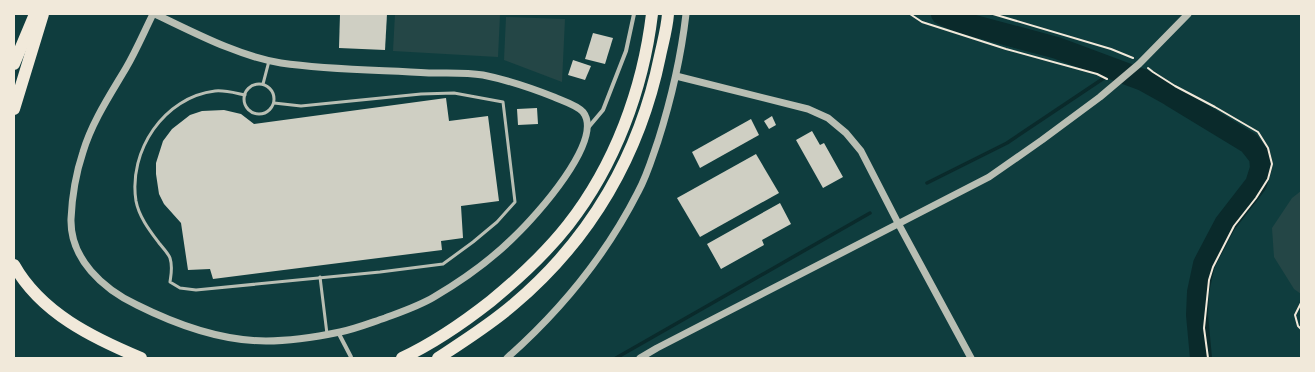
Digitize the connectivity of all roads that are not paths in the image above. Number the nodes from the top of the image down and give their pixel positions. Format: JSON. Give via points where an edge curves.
{"nodes":[{"id":1,"x":154,"y":14,"type":"edge"},
{"id":2,"x":634,"y":14,"type":"edge"},
{"id":3,"x":652,"y":14,"type":"edge"},
{"id":4,"x":668,"y":14,"type":"edge"},
{"id":5,"x":686,"y":14,"type":"edge"},
{"id":6,"x":1188,"y":14,"type":"edge"},
{"id":7,"x":36,"y":15,"type":"edge"},
{"id":8,"x":269,"y":60,"type":"junction"},
{"id":9,"x":14,"y":64,"type":"edge"},
{"id":10,"x":676,"y":76,"type":"junction"},
{"id":11,"x":263,"y":84,"type":"junction"},
{"id":12,"x":245,"y":95,"type":"junction"},
{"id":13,"x":274,"y":103,"type":"junction"},
{"id":14,"x":14,"y":109,"type":"edge"},
{"id":15,"x":587,"y":129,"type":"junction"},
{"id":16,"x":898,"y":223,"type":"junction"},
{"id":17,"x":14,"y":265,"type":"edge"},
{"id":18,"x":320,"y":277,"type":"junction"},
{"id":19,"x":338,"y":332,"type":"junction"},
{"id":20,"x":327,"y":334,"type":"junction"},
{"id":21,"x":351,"y":357,"type":"dead end"},
{"id":22,"x":141,"y":358,"type":"edge"},
{"id":23,"x":402,"y":358,"type":"edge"},
{"id":24,"x":438,"y":358,"type":"edge"},
{"id":25,"x":507,"y":358,"type":"edge"},
{"id":26,"x":640,"y":358,"type":"edge"},
{"id":27,"x":971,"y":358,"type":"edge"}],
"edges":[{"from":1,"to":8,"type":"street","via":[[217,42]]},
{"from":1,"to":20,"type":"street","via":[[92,128],[82,153],[71,220],[72,235],[84,261],[103,284],[116,294],[174,322],[227,337],[262,341],[290,340]]},
{"from":2,"to":15,"type":"street","via":[[626,51],[603,110]]},
{"from":3,"to":23,"type":"highway","via":[[650,35],[635,94],[622,131],[605,166],[568,225],[527,270],[478,311],[423,348]]},
{"from":4,"to":24,"type":"highway","via":[[655,83],[643,120],[617,179],[598,211],[562,257],[515,304]]},
{"from":5,"to":10,"type":"street"},
{"from":6,"to":16,"type":"street","via":[[1140,63],[1086,108],[989,177]]},
{"from":7,"to":9,"type":"highway"},
{"from":7,"to":14,"type":"highway"},
{"from":8,"to":11,"type":"lane"},
{"from":8,"to":15,"type":"street","via":[[323,67],[488,76],[511,82],[582,110],[587,120]]},
{"from":10,"to":16,"type":"street","via":[[808,109],[828,118],[846,133],[861,151]]},
{"from":10,"to":25,"type":"street","via":[[653,156],[639,191],[621,223],[568,295]]},
{"from":11,"to":12,"type":"lane","via":[[249,88]]},
{"from":11,"to":13,"type":"lane","via":[[270,89]]},
{"from":12,"to":13,"type":"lane","via":[[248,109],[255,113],[263,114],[270,110]]},
{"from":12,"to":18,"type":"lane","via":[[226,91],[203,93],[174,107],[163,117],[146,141],[136,171],[136,202],[142,217],[170,257],[170,282],[180,288],[196,290]]},
{"from":13,"to":18,"type":"lane","via":[[301,106],[454,93],[503,102],[514,202],[497,222],[443,264]]},
{"from":15,"to":19,"type":"street","via":[[585,141],[577,158],[547,202],[516,236],[477,269],[431,299],[409,309]]},
{"from":16,"to":26,"type":"street"},
{"from":16,"to":27,"type":"street"},
{"from":17,"to":22,"type":"highway","via":[[50,308],[112,346]]},
{"from":18,"to":20,"type":"lane"},
{"from":19,"to":20,"type":"street"},
{"from":19,"to":21,"type":"street"}]}
